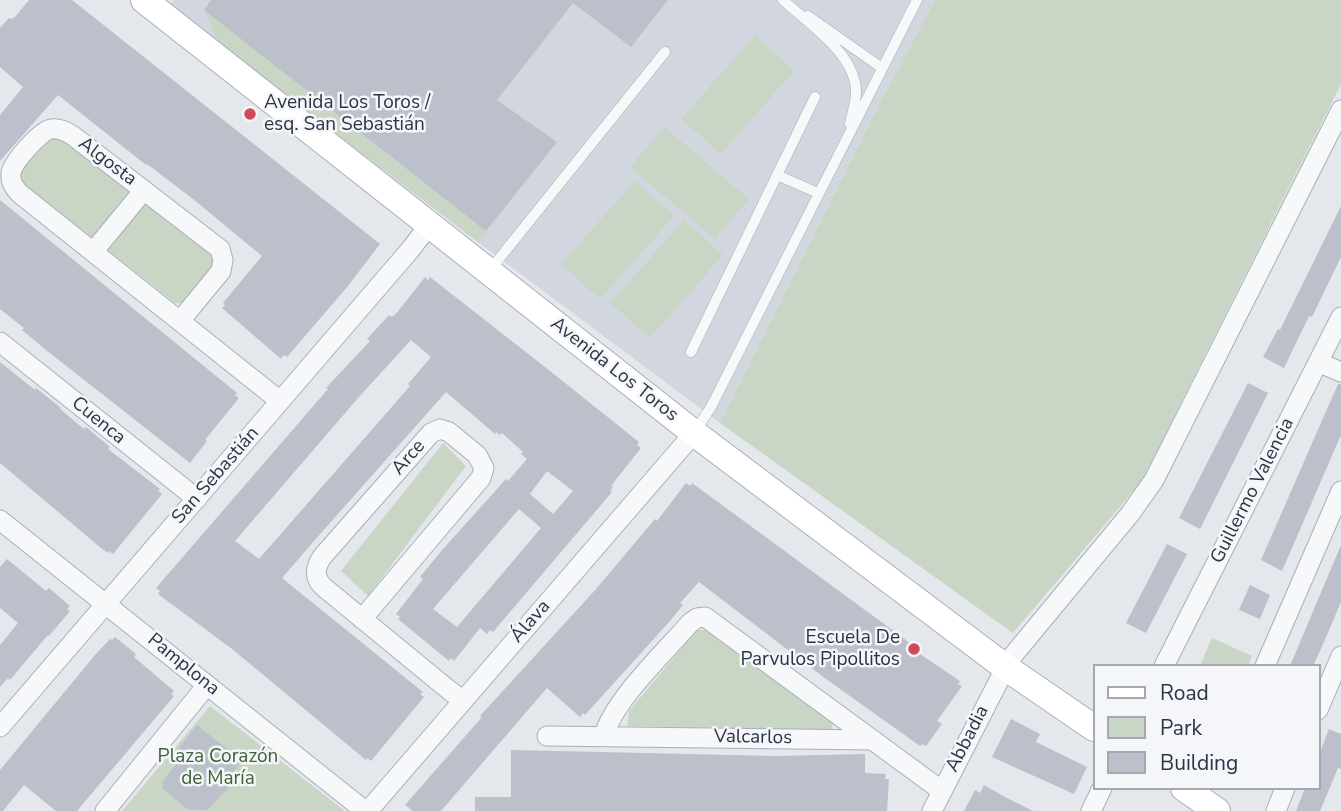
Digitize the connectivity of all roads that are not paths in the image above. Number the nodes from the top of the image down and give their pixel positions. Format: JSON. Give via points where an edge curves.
{"nodes":[{"id":1,"x":144,"y":0,"type":"edge"},
{"id":2,"x":784,"y":0,"type":"edge"},
{"id":3,"x":917,"y":0,"type":"edge"},
{"id":4,"x":665,"y":52,"type":"dead end"},
{"id":5,"x":882,"y":68,"type":"junction"},
{"id":6,"x":815,"y":97,"type":"dead end"},
{"id":7,"x":1341,"y":110,"type":"edge"},
{"id":8,"x":848,"y":135,"type":"junction"},
{"id":9,"x":777,"y":175,"type":"junction"},
{"id":10,"x":144,"y":190,"type":"junction"},
{"id":11,"x":818,"y":192,"type":"junction"},
{"id":12,"x":430,"y":224,"type":"junction"},
{"id":13,"x":93,"y":252,"type":"junction"},
{"id":14,"x":489,"y":271,"type":"junction"},
{"id":15,"x":1341,"y":317,"type":"edge"},
{"id":16,"x":180,"y":321,"type":"junction"},
{"id":17,"x":0,"y":342,"type":"edge"},
{"id":18,"x":691,"y":352,"type":"dead end"},
{"id":19,"x":1318,"y":362,"type":"junction"},
{"id":20,"x":1341,"y":372,"type":"edge"},
{"id":21,"x":280,"y":401,"type":"junction"},
{"id":22,"x":694,"y":433,"type":"junction"},
{"id":23,"x":1341,"y":491,"type":"edge"},
{"id":24,"x":197,"y":499,"type":"junction"},
{"id":25,"x":3,"y":528,"type":"edge"},
{"id":26,"x":106,"y":604,"type":"junction"},
{"id":27,"x":362,"y":619,"type":"junction"},
{"id":28,"x":1341,"y":656,"type":"edge"},
{"id":29,"x":1165,"y":664,"type":"edge"},
{"id":30,"x":1266,"y":664,"type":"edge"},
{"id":31,"x":1005,"y":667,"type":"junction"},
{"id":32,"x":207,"y":685,"type":"junction"},
{"id":33,"x":463,"y":701,"type":"junction"},
{"id":34,"x":1320,"y":705,"type":"edge"},
{"id":35,"x":1092,"y":726,"type":"edge"},
{"id":36,"x":0,"y":727,"type":"edge"},
{"id":37,"x":547,"y":736,"type":"dead end"},
{"id":38,"x":604,"y":736,"type":"junction"},
{"id":39,"x":873,"y":740,"type":"junction"},
{"id":40,"x":1101,"y":790,"type":"edge"},
{"id":41,"x":1188,"y":790,"type":"edge"},
{"id":42,"x":1284,"y":790,"type":"edge"},
{"id":43,"x":942,"y":791,"type":"junction"},
{"id":44,"x":1212,"y":801,"type":"edge"},
{"id":45,"x":105,"y":811,"type":"edge"},
{"id":46,"x":367,"y":811,"type":"edge"},
{"id":47,"x":932,"y":811,"type":"edge"},
{"id":48,"x":1091,"y":811,"type":"edge"},
{"id":49,"x":1276,"y":811,"type":"edge"}],
"edges":[{"from":1,"to":12,"type":"main road","name":"Avenida Los Toros"},
{"from":2,"to":5,"type":"lane"},
{"from":2,"to":8,"type":"lane","via":[[851,68],[856,92]]},
{"from":3,"to":5,"type":"lane"},
{"from":4,"to":14,"type":"lane"},
{"from":5,"to":8,"type":"lane"},
{"from":6,"to":9,"type":"lane"},
{"from":7,"to":31,"type":"street","name":"Abbadia","via":[[1154,480]]},
{"from":8,"to":11,"type":"lane"},
{"from":9,"to":11,"type":"lane"},
{"from":9,"to":18,"type":"lane"},
{"from":10,"to":13,"type":"street"},
{"from":10,"to":13,"type":"street","name":"Algosta","via":[[66,131],[48,130],[31,146],[13,168],[12,184]]},
{"from":10,"to":16,"type":"street","name":"Algosta","via":[[222,254],[220,271]]},
{"from":11,"to":22,"type":"lane"},
{"from":12,"to":14,"type":"main road","name":"Avenida Los Toros"},
{"from":12,"to":21,"type":"street","name":"San Sebastián"},
{"from":13,"to":16,"type":"street","name":"Algosta"},
{"from":14,"to":22,"type":"main road","name":"Avenida Los Toros"},
{"from":15,"to":19,"type":"street","name":"Guillermo Valencia"},
{"from":16,"to":21,"type":"street","name":"Algosta"},
{"from":17,"to":24,"type":"street","name":"Cuenca"},
{"from":19,"to":20,"type":"street"},
{"from":19,"to":29,"type":"street","name":"Guillermo Valencia"},
{"from":21,"to":24,"type":"street","name":"San Sebastián"},
{"from":22,"to":31,"type":"main road","name":"Avenida Los Toros"},
{"from":22,"to":33,"type":"street","name":"Álava"},
{"from":23,"to":30,"type":"street"},
{"from":24,"to":26,"type":"street","name":"San Sebastián"},
{"from":25,"to":26,"type":"street","name":"Pamplona"},
{"from":26,"to":32,"type":"street","name":"Pamplona"},
{"from":26,"to":36,"type":"street","name":"San Sebastián"},
{"from":27,"to":27,"type":"street","name":"Arce","via":[[481,478],[480,458],[449,432],[431,433],[318,562],[316,574],[321,585]]},
{"from":27,"to":33,"type":"street","name":"Arce"},
{"from":28,"to":34,"type":"street"},
{"from":31,"to":35,"type":"main road","name":"Avenida Los Toros"},
{"from":31,"to":43,"type":"street","name":"Abbadia"},
{"from":32,"to":45,"type":"street"},
{"from":32,"to":46,"type":"street","name":"Pamplona"},
{"from":33,"to":46,"type":"street","name":"Álava"},
{"from":37,"to":38,"type":"street","name":"Valcarlos"},
{"from":38,"to":39,"type":"street","name":"Valcarlos"},
{"from":38,"to":39,"type":"street","via":[[619,704],[690,623],[701,617],[709,618]]},
{"from":39,"to":43,"type":"street"},
{"from":40,"to":48,"type":"street"},
{"from":41,"to":44,"type":"main road"},
{"from":42,"to":49,"type":"street"},
{"from":43,"to":47,"type":"street","name":"Abbadia"}]}
